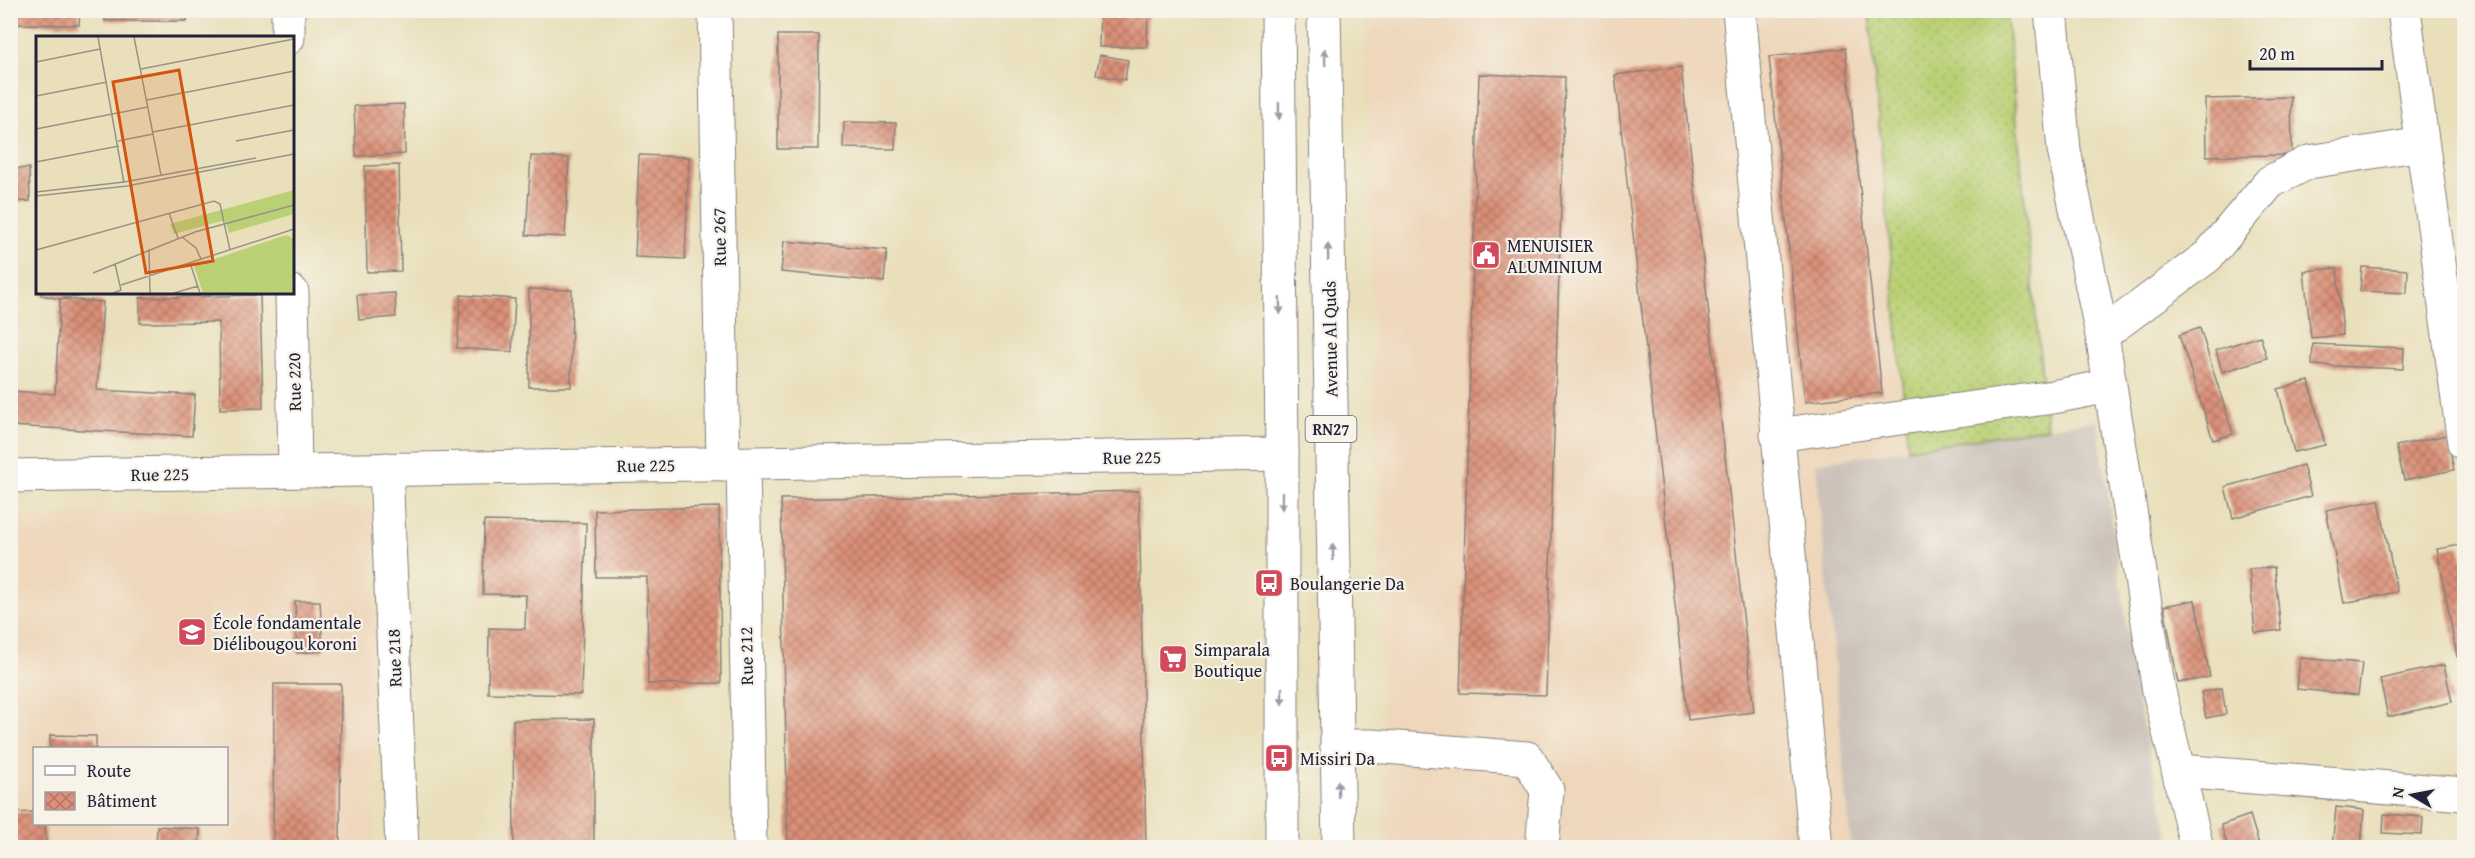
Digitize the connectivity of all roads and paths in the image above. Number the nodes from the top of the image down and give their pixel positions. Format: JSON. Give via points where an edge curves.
{"nodes":[{"id":1,"x":288,"y":10,"type":"edge"},
{"id":2,"x":715,"y":10,"type":"edge"},
{"id":3,"x":1278,"y":10,"type":"edge"},
{"id":4,"x":1324,"y":10,"type":"edge"},
{"id":5,"x":1739,"y":10,"type":"edge"},
{"id":6,"x":2051,"y":10,"type":"edge"},
{"id":7,"x":2404,"y":10,"type":"edge"},
{"id":8,"x":288,"y":36,"type":"edge"},
{"id":9,"x":2422,"y":144,"type":"junction"},
{"id":10,"x":2453,"y":284,"type":"edge"},
{"id":11,"x":292,"y":294,"type":"edge"},
{"id":12,"x":2102,"y":335,"type":"junction"},
{"id":13,"x":2109,"y":386,"type":"junction"},
{"id":14,"x":1777,"y":435,"type":"junction"},
{"id":15,"x":2464,"y":442,"type":"edge"},
{"id":16,"x":1282,"y":454,"type":"junction"},
{"id":17,"x":733,"y":464,"type":"junction"},
{"id":18,"x":387,"y":469,"type":"junction"},
{"id":19,"x":295,"y":471,"type":"junction"},
{"id":20,"x":10,"y":476,"type":"edge"},
{"id":21,"x":1337,"y":746,"type":"junction"},
{"id":22,"x":2178,"y":771,"type":"junction"},
{"id":23,"x":2464,"y":794,"type":"edge"},
{"id":24,"x":402,"y":848,"type":"edge"},
{"id":25,"x":750,"y":848,"type":"edge"},
{"id":26,"x":1282,"y":848,"type":"edge"},
{"id":27,"x":1339,"y":848,"type":"edge"},
{"id":28,"x":1542,"y":848,"type":"edge"},
{"id":29,"x":1816,"y":848,"type":"edge"},
{"id":30,"x":2197,"y":848,"type":"edge"}],
"edges":[{"from":1,"to":8,"type":"street"},
{"from":2,"to":17,"type":"street","name":"Rue 267"},
{"from":3,"to":16,"type":"street","number":"RN27","one_way":true},
{"from":21,"to":4,"type":"street","name":"Avenue Al Quds","number":"RN27","one_way":true},
{"from":5,"to":14,"type":"street"},
{"from":6,"to":12,"type":"street","via":[[2064,150]]},
{"from":7,"to":9,"type":"street"},
{"from":9,"to":10,"type":"street"},
{"from":9,"to":12,"type":"street","via":[[2309,162],[2270,182],[2208,256]]},
{"from":10,"to":15,"type":"street"},
{"from":11,"to":19,"type":"street","name":"Rue 220"},
{"from":12,"to":13,"type":"street"},
{"from":13,"to":14,"type":"street"},
{"from":13,"to":22,"type":"street","via":[[2159,691]]},
{"from":14,"to":29,"type":"street"},
{"from":16,"to":17,"type":"street","name":"Rue 225"},
{"from":16,"to":26,"type":"street","number":"RN27","one_way":true},
{"from":17,"to":18,"type":"street","name":"Rue 225"},
{"from":17,"to":25,"type":"street","name":"Rue 212"},
{"from":18,"to":19,"type":"street","name":"Rue 225"},
{"from":18,"to":24,"type":"street","name":"Rue 218"},
{"from":19,"to":20,"type":"street","name":"Rue 225"},
{"from":27,"to":21,"type":"street","name":"Avenue Al Quds","number":"RN27","one_way":true},
{"from":21,"to":28,"type":"street","via":[[1527,758],[1547,790]]},
{"from":22,"to":23,"type":"street"},
{"from":22,"to":30,"type":"street"}]}
